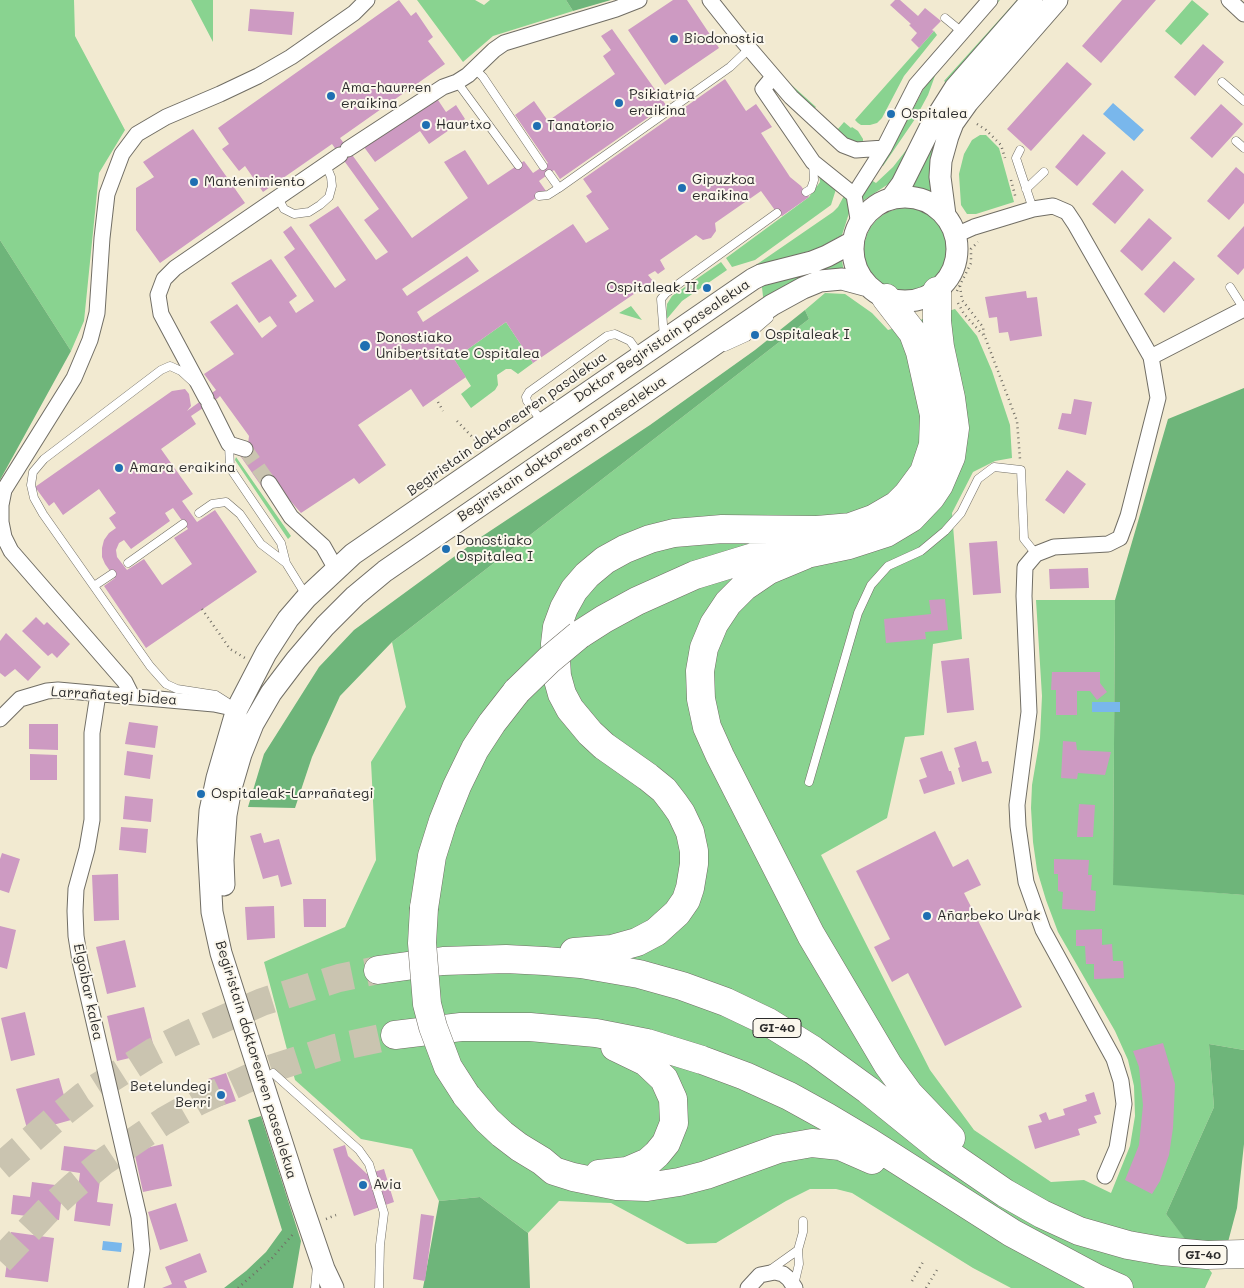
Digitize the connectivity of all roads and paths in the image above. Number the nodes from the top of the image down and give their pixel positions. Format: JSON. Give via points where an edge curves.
{"nodes":[{"id":1,"x":367,"y":0,"type":"edge"},
{"id":2,"x":639,"y":0,"type":"edge"},
{"id":3,"x":710,"y":0,"type":"edge"},
{"id":4,"x":1032,"y":0,"type":"edge"},
{"id":5,"x":1057,"y":0,"type":"edge"},
{"id":6,"x":1228,"y":0,"type":"edge"},
{"id":7,"x":984,"y":2,"type":"edge"},
{"id":8,"x":1244,"y":14,"type":"edge"},
{"id":9,"x":945,"y":18,"type":"dead end"},
{"id":10,"x":962,"y":32,"type":"junction"},
{"id":11,"x":749,"y":49,"type":"junction"},
{"id":12,"x":475,"y":69,"type":"junction"},
{"id":13,"x":775,"y":75,"type":"junction"},
{"id":14,"x":457,"y":82,"type":"junction"},
{"id":15,"x":1222,"y":82,"type":"dead end"},
{"id":16,"x":1244,"y":101,"type":"edge"},
{"id":17,"x":977,"y":124,"type":"dead end"},
{"id":18,"x":1236,"y":141,"type":"dead end"},
{"id":19,"x":884,"y":148,"type":"junction"},
{"id":20,"x":1244,"y":148,"type":"edge"},
{"id":21,"x":1020,"y":150,"type":"dead end"},
{"id":22,"x":813,"y":162,"type":"junction"},
{"id":23,"x":1006,"y":162,"type":"dead end"},
{"id":24,"x":326,"y":165,"type":"junction"},
{"id":25,"x":518,"y":165,"type":"dead end"},
{"id":26,"x":543,"y":166,"type":"dead end"},
{"id":27,"x":1044,"y":172,"type":"dead end"},
{"id":28,"x":549,"y":174,"type":"dead end"},
{"id":29,"x":1010,"y":178,"type":"dead end"},
{"id":30,"x":559,"y":188,"type":"junction"},
{"id":31,"x":1026,"y":189,"type":"junction"},
{"id":32,"x":806,"y":192,"type":"dead end"},
{"id":33,"x":854,"y":195,"type":"junction"},
{"id":34,"x":539,"y":196,"type":"dead end"},
{"id":35,"x":278,"y":198,"type":"junction"},
{"id":36,"x":891,"y":199,"type":"junction"},
{"id":37,"x":1017,"y":203,"type":"dead end"},
{"id":38,"x":1033,"y":209,"type":"junction"},
{"id":39,"x":777,"y":212,"type":"dead end"},
{"id":40,"x":945,"y":215,"type":"junction"},
{"id":41,"x":956,"y":235,"type":"junction"},
{"id":42,"x":852,"y":238,"type":"junction"},
{"id":43,"x":980,"y":239,"type":"dead end"},
{"id":44,"x":655,"y":286,"type":"dead end"},
{"id":45,"x":1230,"y":287,"type":"dead end"},
{"id":46,"x":948,"y":288,"type":"junction"},
{"id":47,"x":877,"y":292,"type":"junction"},
{"id":48,"x":645,"y":293,"type":"dead end"},
{"id":49,"x":788,"y":296,"type":"junction"},
{"id":50,"x":1244,"y":309,"type":"edge"},
{"id":51,"x":664,"y":336,"type":"junction"},
{"id":52,"x":985,"y":337,"type":"junction"},
{"id":53,"x":639,"y":353,"type":"junction"},
{"id":54,"x":1151,"y":357,"type":"junction"},
{"id":55,"x":206,"y":398,"type":"junction"},
{"id":56,"x":438,"y":402,"type":"dead end"},
{"id":57,"x":443,"y":411,"type":"dead end"},
{"id":58,"x":541,"y":420,"type":"junction"},
{"id":59,"x":457,"y":421,"type":"dead end"},
{"id":60,"x":229,"y":444,"type":"junction"},
{"id":61,"x":483,"y":448,"type":"dead end"},
{"id":62,"x":507,"y":448,"type":"joint"},
{"id":63,"x":245,"y":449,"type":"tunnel mouth"},
{"id":64,"x":1021,"y":470,"type":"junction"},
{"id":65,"x":268,"y":483,"type":"tunnel mouth"},
{"id":66,"x":199,"y":512,"type":"dead end"},
{"id":67,"x":183,"y":524,"type":"dead end"},
{"id":68,"x":852,"y":527,"type":"junction"},
{"id":69,"x":1036,"y":554,"type":"junction"},
{"id":70,"x":804,"y":555,"type":"junction"},
{"id":71,"x":128,"y":563,"type":"dead end"},
{"id":72,"x":286,"y":563,"type":"junction"},
{"id":73,"x":334,"y":566,"type":"junction"},
{"id":74,"x":112,"y":574,"type":"dead end"},
{"id":75,"x":94,"y":586,"type":"junction"},
{"id":76,"x":657,"y":592,"type":"junction"},
{"id":77,"x":305,"y":594,"type":"junction"},
{"id":78,"x":202,"y":609,"type":"dead end"},
{"id":79,"x":342,"y":609,"type":"junction"},
{"id":80,"x":274,"y":634,"type":"junction"},
{"id":81,"x":307,"y":646,"type":"junction"},
{"id":82,"x":246,"y":659,"type":"dead end"},
{"id":83,"x":286,"y":673,"type":"junction"},
{"id":84,"x":271,"y":693,"type":"junction"},
{"id":85,"x":98,"y":694,"type":"junction"},
{"id":86,"x":132,"y":696,"type":"junction"},
{"id":87,"x":241,"y":701,"type":"junction"},
{"id":88,"x":3,"y":709,"type":"edge"},
{"id":89,"x":810,"y":782,"type":"dead end"},
{"id":90,"x":231,"y":788,"type":"junction"},
{"id":91,"x":506,"y":959,"type":"junction"},
{"id":92,"x":378,"y":970,"type":"tunnel mouth"},
{"id":93,"x":596,"y":1033,"type":"junction"},
{"id":94,"x":395,"y":1035,"type":"tunnel mouth"},
{"id":95,"x":273,"y":1073,"type":"junction"},
{"id":96,"x":542,"y":1161,"type":"junction"},
{"id":97,"x":920,"y":1174,"type":"junction"},
{"id":98,"x":1105,"y":1176,"type":"dead end"},
{"id":99,"x":1005,"y":1193,"type":"junction"},
{"id":100,"x":322,"y":1220,"type":"junction"},
{"id":101,"x":803,"y":1221,"type":"dead end"},
{"id":102,"x":318,"y":1249,"type":"junction"},
{"id":103,"x":798,"y":1250,"type":"junction"},
{"id":104,"x":1244,"y":1254,"type":"edge"},
{"id":105,"x":924,"y":1262,"type":"dead end"},
{"id":106,"x":937,"y":1270,"type":"dead end"},
{"id":107,"x":767,"y":1272,"type":"junction"},
{"id":108,"x":928,"y":1277,"type":"dead end"},
{"id":109,"x":932,"y":1279,"type":"junction"},
{"id":110,"x":912,"y":1281,"type":"dead end"},
{"id":111,"x":794,"y":1286,"type":"edge"},
{"id":112,"x":749,"y":1287,"type":"edge"},
{"id":113,"x":136,"y":1288,"type":"edge"},
{"id":114,"x":238,"y":1288,"type":"edge"},
{"id":115,"x":315,"y":1288,"type":"edge"},
{"id":116,"x":333,"y":1288,"type":"edge"},
{"id":117,"x":346,"y":1288,"type":"edge"},
{"id":118,"x":379,"y":1288,"type":"edge"},
{"id":119,"x":926,"y":1288,"type":"edge"},
{"id":120,"x":1120,"y":1288,"type":"edge"}],
"edges":[{"from":1,"to":86,"type":"street","via":[[354,13],[258,76],[166,117],[137,134],[122,154],[106,194],[97,313],[90,340],[74,378],[4,490],[1,522],[4,537],[12,551],[125,682]]},
{"from":2,"to":12,"type":"street","via":[[504,43]]},
{"from":3,"to":11,"type":"street"},
{"from":4,"to":36,"type":"main road","via":[[955,88]]},
{"from":5,"to":40,"type":"main road","via":[[968,102],[954,123],[941,161]]},
{"from":6,"to":8,"type":"street"},
{"from":7,"to":10,"type":"street"},
{"from":9,"to":10,"type":"lane"},
{"from":10,"to":19,"type":"street","via":[[916,85]]},
{"from":11,"to":13,"type":"street"},
{"from":11,"to":30,"type":"lane","via":[[730,67]]},
{"from":12,"to":14,"type":"street"},
{"from":12,"to":26,"type":"lane"},
{"from":13,"to":19,"type":"street","via":[[791,97],[843,145],[856,150]]},
{"from":13,"to":22,"type":"street","via":[[763,89]]},
{"from":14,"to":24,"type":"street","via":[[442,87]]},
{"from":14,"to":25,"type":"lane"},
{"from":15,"to":16,"type":"lane"},
{"from":17,"to":23,"type":"path","via":[[1001,145]]},
{"from":18,"to":20,"type":"lane"},
{"from":19,"to":33,"type":"street"},
{"from":21,"to":31,"type":"lane","via":[[1016,158]]},
{"from":22,"to":32,"type":"lane","via":[[814,180]]},
{"from":22,"to":33,"type":"street"},
{"from":24,"to":35,"type":"street"},
{"from":24,"to":35,"type":"lane","via":[[332,186],[329,198],[320,205],[309,212],[294,214],[284,209]]},
{"from":27,"to":31,"type":"lane"},
{"from":28,"to":30,"type":"lane"},
{"from":29,"to":37,"type":"path"},
{"from":30,"to":34,"type":"lane"},
{"from":31,"to":38,"type":"lane"},
{"from":33,"to":42,"type":"street"},
{"from":35,"to":55,"type":"street","via":[[175,268],[164,279],[158,295],[161,314]]},
{"from":36,"to":40,"type":"main road","via":[[920,199]]},
{"from":36,"to":42,"type":"main road","via":[[872,209]]},
{"from":38,"to":41,"type":"street"},
{"from":38,"to":54,"type":"street","via":[[1053,206],[1067,212]]},
{"from":39,"to":51,"type":"lane","via":[[666,293],[662,299]]},
{"from":40,"to":41,"type":"main road"},
{"from":41,"to":46,"type":"main road","via":[[958,251]]},
{"from":42,"to":47,"type":"main road","via":[[858,273]]},
{"from":42,"to":51,"type":"main road","name":"Doktor Begiristain pasealekua","via":[[812,262],[752,279]]},
{"from":43,"to":46,"type":"path","via":[[971,249],[970,263]]},
{"from":44,"to":48,"type":"path"},
{"from":45,"to":50,"type":"lane"},
{"from":46,"to":47,"type":"main road","via":[[912,301],[900,301]]},
{"from":46,"to":52,"type":"path","via":[[964,314]]},
{"from":46,"to":52,"type":"path","via":[[983,327]]},
{"from":46,"to":70,"type":"highway","via":[[937,321],[955,428],[950,458],[939,485],[911,518],[886,533]]},
{"from":47,"to":49,"type":"main road","name":"Begiristain doktorearen pasealekua","via":[[842,279],[829,279]]},
{"from":47,"to":68,"type":"highway","via":[[913,333],[920,352],[934,415],[933,445],[924,472],[907,495],[873,519]]},
{"from":49,"to":79,"type":"main road","name":"Begiristain doktorearen pasealekua","via":[[384,571]]},
{"from":49,"to":81,"type":"lane","via":[[754,333],[720,349],[438,542],[378,585]]},
{"from":50,"to":54,"type":"street"},
{"from":51,"to":53,"type":"main road","name":"Doktor Begiristain pasealekua"},
{"from":52,"to":64,"type":"path","via":[[1017,421]]},
{"from":53,"to":58,"type":"main road","name":"Doktor Begiristain pasealekua"},
{"from":53,"to":58,"type":"lane","via":[[624,337],[616,334],[607,336],[528,392],[527,401]]},
{"from":54,"to":69,"type":"street","via":[[1158,398],[1120,538],[1108,544],[1054,547]]},
{"from":55,"to":60,"type":"street"},
{"from":55,"to":75,"type":"lane","via":[[181,371],[170,366],[44,459],[33,472],[34,498]]},
{"from":56,"to":57,"type":"path"},
{"from":58,"to":62,"type":"main road","name":"Doktor Begiristain pasealekua"},
{"from":58,"to":73,"type":"lane","name":"Begiristain doktorearen pasalekua","via":[[350,547]]},
{"from":59,"to":61,"type":"path"},
{"from":60,"to":63,"type":"street"},
{"from":60,"to":72,"type":"lane","via":[[230,468],[280,544]]},
{"from":62,"to":73,"type":"main road","name":"Begiristain doktorearen pasealekua"},
{"from":64,"to":69,"type":"lane","via":[[1024,539]]},
{"from":64,"to":89,"type":"lane","via":[[994,468],[978,479],[961,513],[945,531],[921,551],[888,566],[871,585],[858,613]]},
{"from":65,"to":73,"type":"street","via":[[291,517],[323,546]]},
{"from":66,"to":72,"type":"lane","via":[[212,504],[226,502],[240,514],[261,544]]},
{"from":67,"to":71,"type":"lane"},
{"from":68,"to":76,"type":"highway","via":[[695,575]]},
{"from":68,"to":91,"type":"highway","via":[[674,533],[625,548],[587,575],[574,590],[557,627],[555,644],[562,694],[590,733],[664,790],[674,802],[690,832],[694,851],[693,876],[686,900],[677,913],[648,937],[612,949],[529,952]]},
{"from":69,"to":98,"type":"street","via":[[1025,567],[1029,712],[1017,805],[1018,826],[1026,882],[1043,930],[1114,1059],[1121,1081],[1124,1104],[1117,1148]]},
{"from":70,"to":76,"type":"highway","via":[[697,578]]},
{"from":70,"to":99,"type":"highway","via":[[769,570],[744,586],[714,624],[704,648],[700,671],[701,699],[707,726],[811,935],[888,1064],[909,1094],[943,1132],[984,1167]]},
{"from":72,"to":77,"type":"lane"},
{"from":73,"to":77,"type":"main road","name":"Begiristain doktorearen pasealekua"},
{"from":73,"to":79,"type":"main road","via":[[344,597]]},
{"from":74,"to":75,"type":"lane"},
{"from":75,"to":87,"type":"lane","via":[[166,684]]},
{"from":76,"to":96,"type":"highway","bridge":true,"via":[[615,612],[579,635],[517,691],[475,750],[457,786],[432,856],[422,943],[427,1004],[433,1027],[448,1067],[466,1095],[502,1134]]},
{"from":77,"to":80,"type":"main road","name":"Begiristain doktorearen pasealekua"},
{"from":78,"to":82,"type":"path","via":[[230,650]]},
{"from":79,"to":81,"type":"main road","name":"Begiristain doktorearen pasealekua"},
{"from":80,"to":83,"type":"main road","name":"Begiristain doktorearen pasealekua","via":[[272,653],[263,675],[267,680],[273,680]]},
{"from":80,"to":87,"type":"main road","name":"Begiristain doktorearen pasealekua"},
{"from":81,"to":83,"type":"main road","name":"Begiristain doktorearen pasealekua"},
{"from":83,"to":84,"type":"main road","name":"Begiristain doktorearen pasealekua"},
{"from":84,"to":87,"type":"main road","name":"Begiristain doktorearen pasealekua","via":[[260,700]]},
{"from":84,"to":90,"type":"main road","name":"Begiristain doktorearen pasealekua","via":[[253,724]]},
{"from":85,"to":86,"type":"street","name":"Larrañategi bidea"},
{"from":85,"to":88,"type":"street","name":"Larrañategi bidea","via":[[47,691],[20,699]]},
{"from":85,"to":113,"type":"street","name":"Elgoibar kalea","via":[[92,732],[92,820],[76,889],[76,936],[139,1218],[142,1250]]},
{"from":86,"to":87,"type":"street","name":"Larrañategi bidea","via":[[214,704]]},
{"from":87,"to":90,"type":"main road","name":"Begiristain doktorearen pasealekua","via":[[241,738]]},
{"from":87,"to":100,"type":"main road","name":"Begiristain doktorearen pasealekua","via":[[210,811],[208,840],[212,912],[221,953]]},
{"from":90,"to":95,"type":"main road","name":"Begiristain doktorearen pasealekua","via":[[223,860],[225,910],[233,951]]},
{"from":91,"to":92,"type":"highway","number":"GI-40"},
{"from":91,"to":99,"type":"highway","number":"GI-40","via":[[581,964],[638,974],[726,1002],[768,1022],[814,1050],[941,1149]]},
{"from":93,"to":94,"type":"highway","via":[[530,1027],[461,1027]]},
{"from":93,"to":96,"type":"highway","via":[[646,1062],[664,1078],[673,1099],[671,1134],[648,1162],[622,1172],[598,1174]]},
{"from":93,"to":97,"type":"highway","via":[[647,1043],[745,1076],[827,1117]]},
{"from":95,"to":100,"type":"main road"},
{"from":95,"to":118,"type":"lane","via":[[359,1150],[369,1164],[384,1212]]},
{"from":96,"to":97,"type":"highway","via":[[554,1171],[572,1177],[617,1186],[647,1187],[692,1179],[778,1149],[825,1143],[860,1154],[899,1174]]},
{"from":97,"to":120,"type":"highway","via":[[1012,1233]]},
{"from":99,"to":104,"type":"highway","number":"GI-40","via":[[1079,1231],[1128,1245],[1206,1255]]},
{"from":100,"to":102,"type":"main road","name":"Begiristain doktorearen pasealekua"},
{"from":100,"to":114,"type":"path","via":[[298,1228],[272,1258]]},
{"from":100,"to":117,"type":"main road"},
{"from":101,"to":103,"type":"lane"},
{"from":102,"to":115,"type":"lane"},
{"from":102,"to":116,"type":"main road","name":"Begiristain doktorearen pasealekua"},
{"from":103,"to":107,"type":"lane"},
{"from":103,"to":111,"type":"lane","via":[[799,1264]]},
{"from":105,"to":110,"type":"path"},
{"from":106,"to":109,"type":"path"},
{"from":107,"to":111,"type":"street","via":[[783,1274]]},
{"from":107,"to":112,"type":"street"},
{"from":108,"to":109,"type":"path"},
{"from":109,"to":119,"type":"path"}]}
